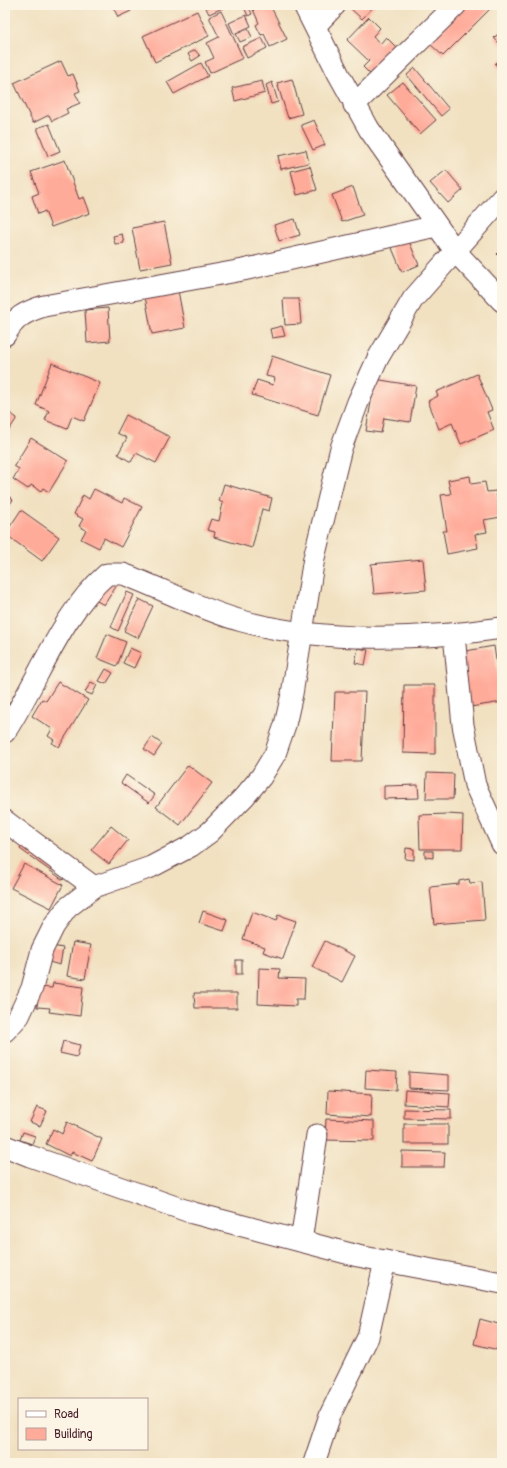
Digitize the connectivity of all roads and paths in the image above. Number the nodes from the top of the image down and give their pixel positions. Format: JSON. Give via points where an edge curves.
{"nodes":[{"id":1,"x":304,"y":5,"type":"edge"},
{"id":2,"x":335,"y":5,"type":"edge"},
{"id":3,"x":456,"y":5,"type":"edge"},
{"id":4,"x":315,"y":26,"type":"junction"},
{"id":5,"x":354,"y":105,"type":"junction"},
{"id":6,"x":502,"y":198,"type":"edge"},
{"id":7,"x":436,"y":226,"type":"junction"},
{"id":8,"x":455,"y":251,"type":"junction"},
{"id":9,"x":502,"y":301,"type":"edge"},
{"id":10,"x":5,"y":335,"type":"edge"},
{"id":11,"x":502,"y":628,"type":"edge"},
{"id":12,"x":303,"y":634,"type":"junction"},
{"id":13,"x":454,"y":635,"type":"junction"},
{"id":14,"x":5,"y":732,"type":"edge"},
{"id":15,"x":5,"y":821,"type":"edge"},
{"id":16,"x":502,"y":844,"type":"edge"},
{"id":17,"x":94,"y":887,"type":"junction"},
{"id":18,"x":5,"y":1031,"type":"edge"},
{"id":19,"x":317,"y":1135,"type":"dead end"},
{"id":20,"x":5,"y":1146,"type":"edge"},
{"id":21,"x":302,"y":1242,"type":"junction"},
{"id":22,"x":385,"y":1261,"type":"junction"},
{"id":23,"x":502,"y":1284,"type":"edge"},
{"id":24,"x":314,"y":1463,"type":"edge"}],
"edges":[{"from":1,"to":4,"type":"street"},
{"from":2,"to":4,"type":"street"},
{"from":3,"to":5,"type":"street"},
{"from":4,"to":5,"type":"street"},
{"from":5,"to":7,"type":"street"},
{"from":6,"to":8,"type":"street"},
{"from":7,"to":8,"type":"street"},
{"from":7,"to":10,"type":"street","via":[[243,270],[44,306],[24,313]]},
{"from":8,"to":9,"type":"street"},
{"from":8,"to":12,"type":"street","via":[[413,299],[378,358],[358,402],[341,448],[314,558]]},
{"from":11,"to":13,"type":"street"},
{"from":12,"to":13,"type":"street"},
{"from":12,"to":14,"type":"street","via":[[242,621],[211,611],[123,574],[107,574],[95,584],[60,634]]},
{"from":12,"to":17,"type":"street","via":[[285,725],[275,754],[261,777],[210,832],[172,857],[151,867]]},
{"from":13,"to":16,"type":"street","via":[[463,725],[475,785]]},
{"from":15,"to":17,"type":"street"},
{"from":17,"to":18,"type":"street","via":[[67,908],[54,926],[42,950],[29,995],[19,1016]]},
{"from":19,"to":21,"type":"street"},
{"from":20,"to":21,"type":"street","via":[[194,1213]]},
{"from":21,"to":22,"type":"street"},
{"from":22,"to":23,"type":"street"},
{"from":22,"to":24,"type":"street","via":[[368,1337],[330,1415]]}]}
